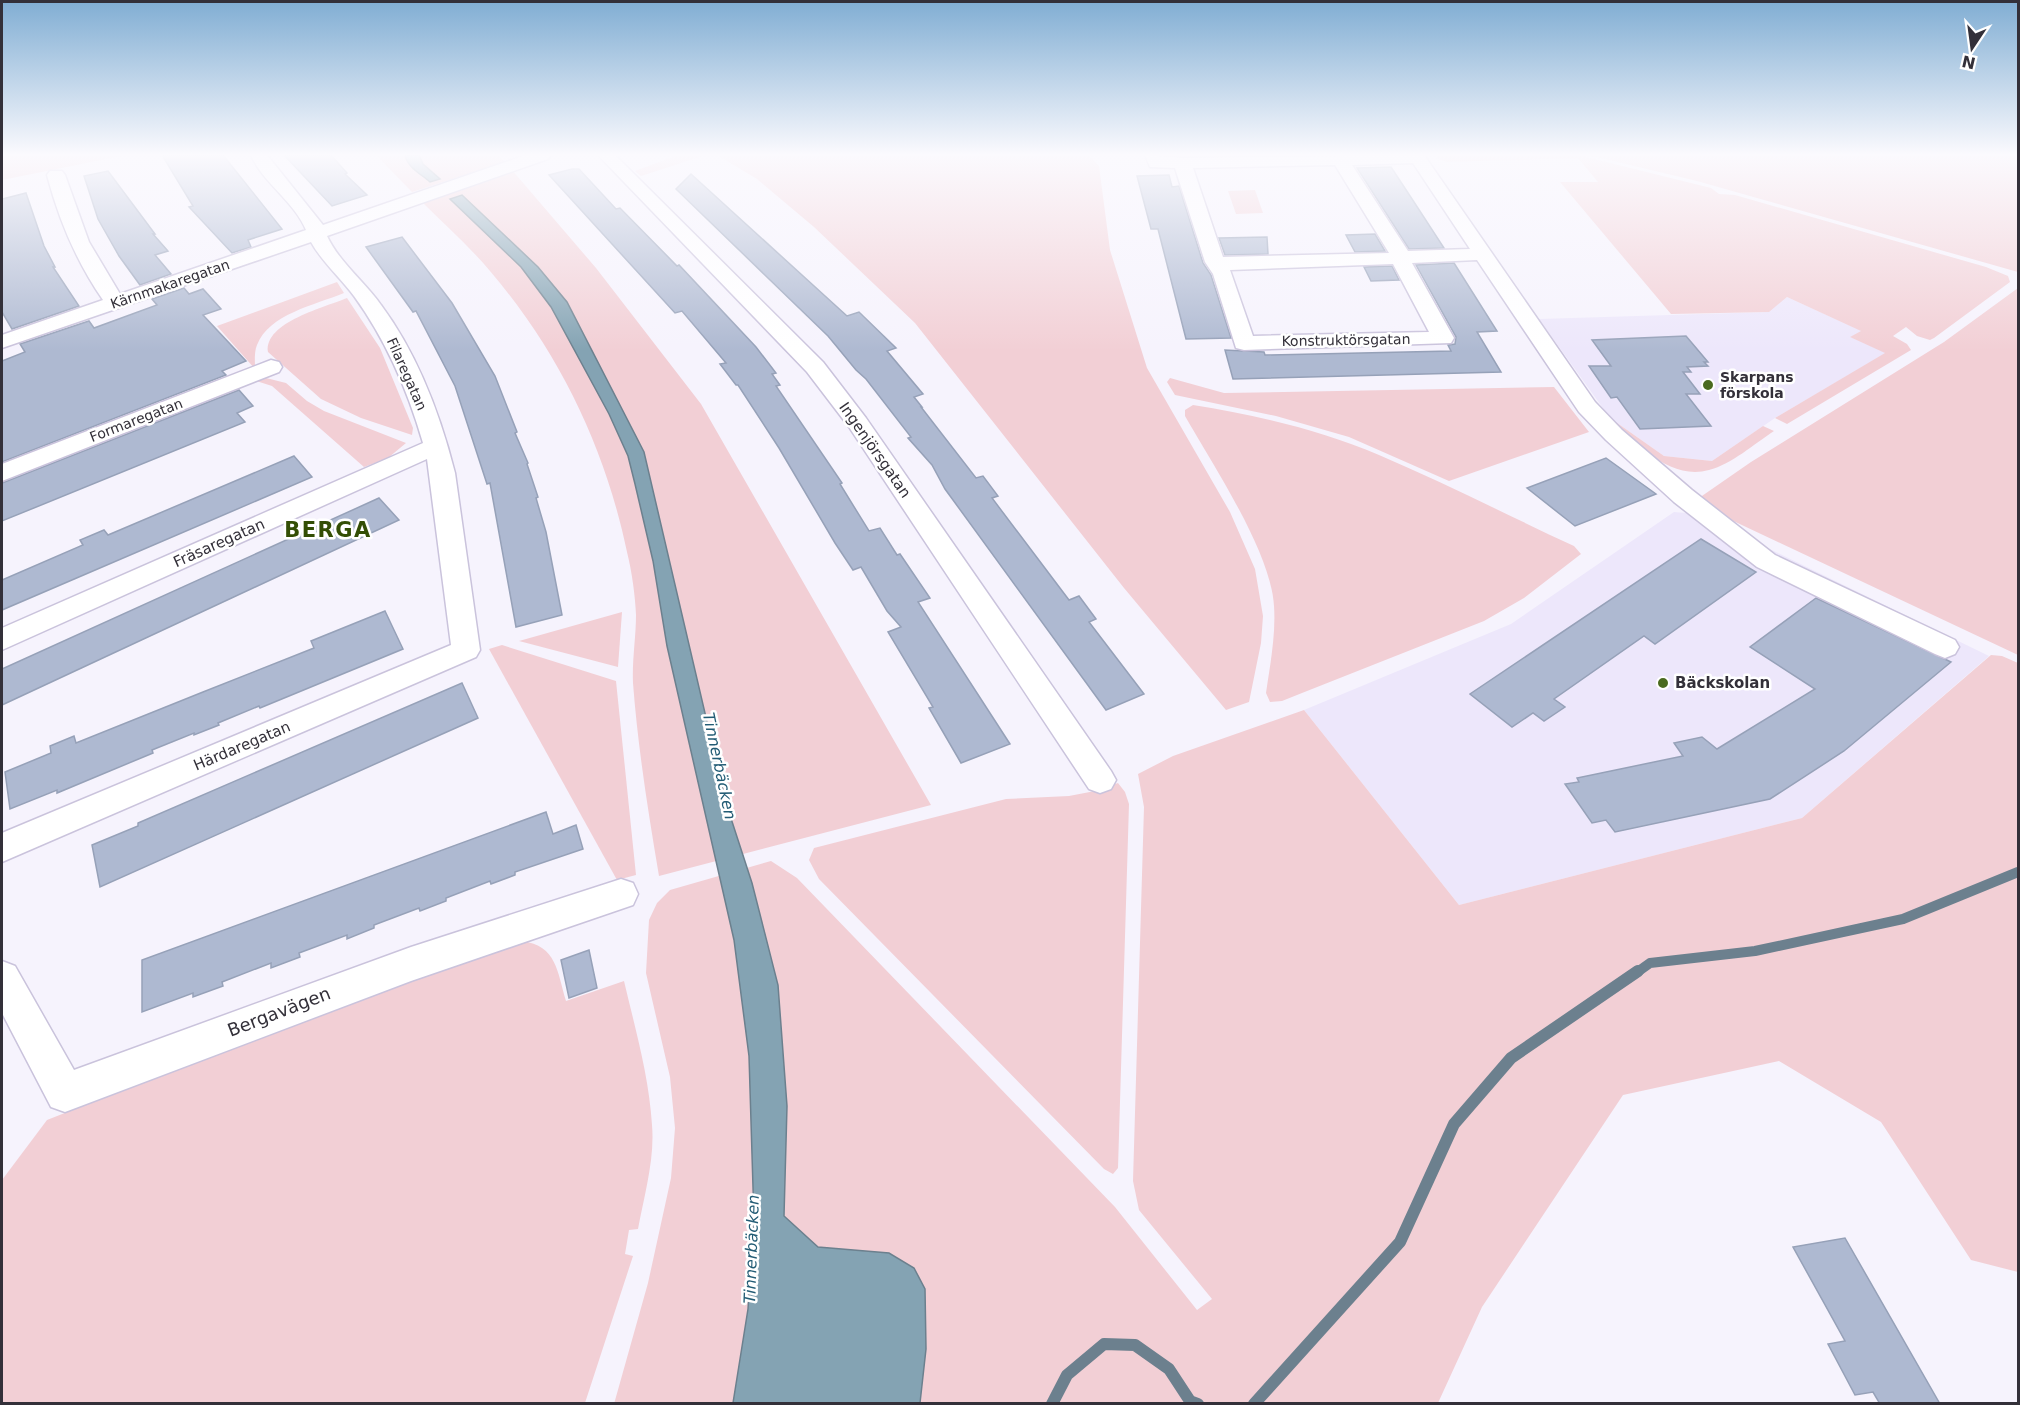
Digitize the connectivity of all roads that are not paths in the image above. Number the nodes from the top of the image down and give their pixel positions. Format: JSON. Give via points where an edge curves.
{"nodes":[{"id":1,"x":69,"y":221,"type":"edge"},
{"id":2,"x":311,"y":221,"type":"edge"},
{"id":3,"x":352,"y":221,"type":"edge"},
{"id":4,"x":671,"y":221,"type":"edge"},
{"id":5,"x":1201,"y":221,"type":"edge"},
{"id":6,"x":1378,"y":221,"type":"edge"},
{"id":7,"x":1460,"y":221,"type":"edge"},
{"id":8,"x":316,"y":233,"type":"junction"},
{"id":9,"x":1483,"y":254,"type":"junction"},
{"id":10,"x":1400,"y":257,"type":"junction"},
{"id":11,"x":1215,"y":262,"type":"junction"},
{"id":12,"x":116,"y":303,"type":"junction"},
{"id":13,"x":2,"y":342,"type":"edge"},
{"id":14,"x":271,"y":367,"type":"dead end"},
{"id":15,"x":437,"y":446,"type":"junction"},
{"id":16,"x":2,"y":473,"type":"edge"},
{"id":17,"x":464,"y":633,"type":"joint"},
{"id":18,"x":2,"y":640,"type":"edge"},
{"id":19,"x":1945,"y":646,"type":"dead end"},
{"id":20,"x":1100,"y":780,"type":"dead end"},
{"id":21,"x":2,"y":848,"type":"edge"},
{"id":22,"x":621,"y":894,"type":"dead end"},
{"id":23,"x":2,"y":978,"type":"edge"}],
"edges":[{"from":1,"to":12,"type":"street","via":[[96,277]]},
{"from":2,"to":8,"type":"street","name":"Filaregatan"},
{"from":3,"to":8,"type":"street","name":"Kärnmakaregatan"},
{"from":4,"to":20,"type":"street","name":"Ingenjörsgatan","via":[[815,368],[858,423]]},
{"from":5,"to":11,"type":"street","name":"Konstruktörsgatan"},
{"from":6,"to":10,"type":"street","name":"Konstruktörsgatan"},
{"from":7,"to":9,"type":"street"},
{"from":8,"to":12,"type":"street","name":"Kärnmakaregatan"},
{"from":8,"to":15,"type":"street","name":"Filaregatan","via":[[402,356]]},
{"from":9,"to":10,"type":"street"},
{"from":9,"to":19,"type":"street","via":[[1587,407],[1683,496],[1766,561]]},
{"from":10,"to":11,"type":"street"},
{"from":10,"to":11,"type":"street","name":"Konstruktörsgatan","via":[[1443,338],[1244,343],[1223,274]]},
{"from":12,"to":13,"type":"street","name":"Kärnmakaregatan"},
{"from":14,"to":16,"type":"street","name":"Formaregatan"},
{"from":15,"to":17,"type":"street","name":"Filaregatan"},
{"from":15,"to":18,"type":"street","name":"Fräsaregatan"},
{"from":17,"to":21,"type":"street","name":"Härdaregatan","via":[[466,650]]},
{"from":22,"to":23,"type":"street","name":"Bergavägen","via":[[323,995],[64,1094]]}]}
